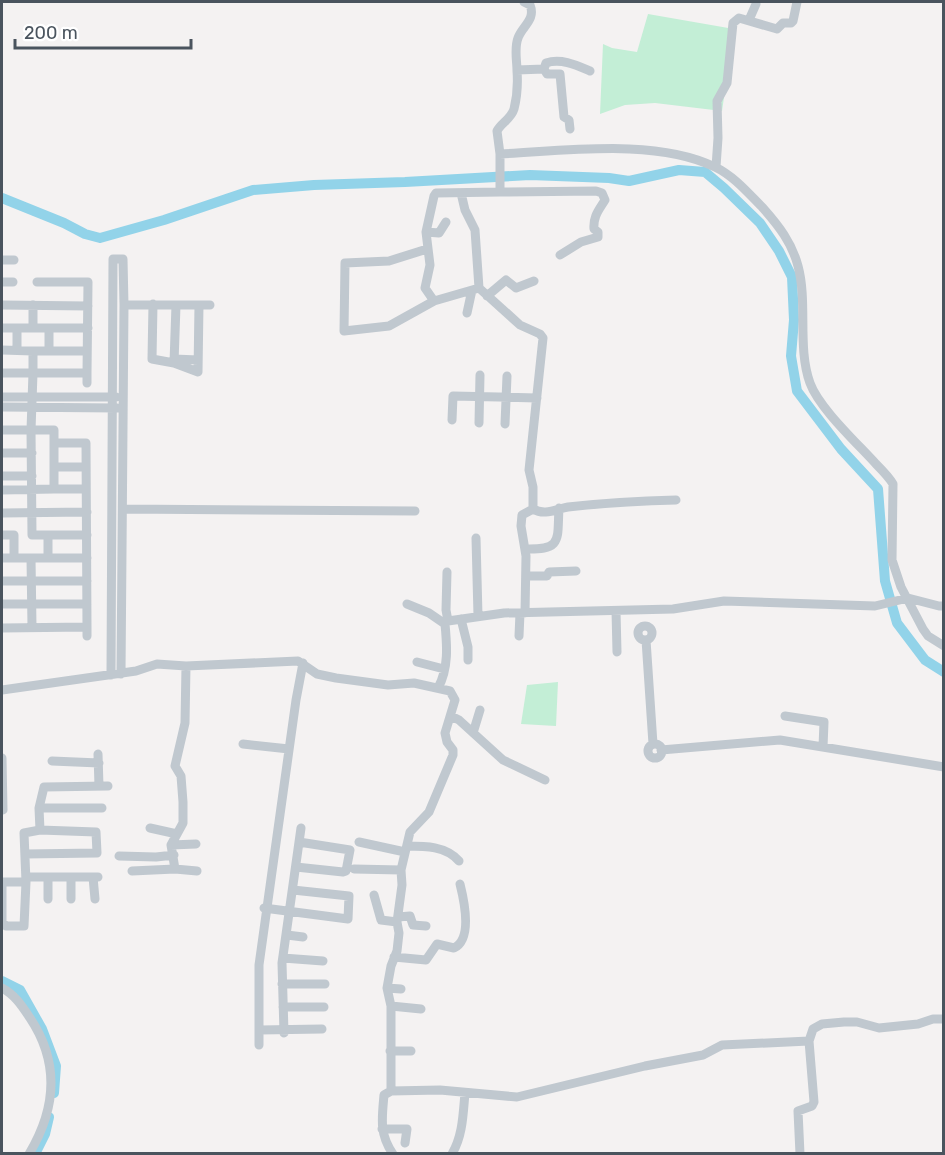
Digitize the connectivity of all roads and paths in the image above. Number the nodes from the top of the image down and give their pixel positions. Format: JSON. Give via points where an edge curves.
{"nodes":[{"id":1,"x":524,"y":2,"type":"edge"},
{"id":2,"x":797,"y":2,"type":"edge"},
{"id":3,"x":756,"y":4,"type":"dead end"},
{"id":4,"x":749,"y":20,"type":"junction"},
{"id":5,"x":544,"y":69,"type":"junction"},
{"id":6,"x":518,"y":70,"type":"junction"},
{"id":7,"x":590,"y":71,"type":"dead end"},
{"id":8,"x":570,"y":129,"type":"dead end"},
{"id":9,"x":500,"y":154,"type":"junction"},
{"id":10,"x":716,"y":167,"type":"junction"},
{"id":11,"x":500,"y":189,"type":"junction"},
{"id":12,"x":461,"y":193,"type":"junction"},
{"id":13,"x":446,"y":222,"type":"dead end"},
{"id":14,"x":426,"y":232,"type":"junction"},
{"id":15,"x":427,"y":249,"type":"junction"},
{"id":16,"x":560,"y":255,"type":"dead end"},
{"id":17,"x":2,"y":260,"type":"edge"},
{"id":18,"x":14,"y":260,"type":"dead end"},
{"id":19,"x":534,"y":281,"type":"dead end"},
{"id":20,"x":2,"y":282,"type":"edge"},
{"id":21,"x":13,"y":282,"type":"dead end"},
{"id":22,"x":37,"y":282,"type":"dead end"},
{"id":23,"x":475,"y":289,"type":"junction"},
{"id":24,"x":487,"y":296,"type":"junction"},
{"id":25,"x":434,"y":301,"type":"junction"},
{"id":26,"x":153,"y":304,"type":"junction"},
{"id":27,"x":2,"y":305,"type":"edge"},
{"id":28,"x":33,"y":305,"type":"junction"},
{"id":29,"x":124,"y":305,"type":"junction"},
{"id":30,"x":176,"y":305,"type":"junction"},
{"id":31,"x":199,"y":305,"type":"junction"},
{"id":32,"x":210,"y":305,"type":"dead end"},
{"id":33,"x":88,"y":306,"type":"junction"},
{"id":34,"x":467,"y":313,"type":"dead end"},
{"id":35,"x":2,"y":328,"type":"edge"},
{"id":36,"x":17,"y":328,"type":"junction"},
{"id":37,"x":33,"y":328,"type":"junction"},
{"id":38,"x":49,"y":328,"type":"junction"},
{"id":39,"x":88,"y":328,"type":"junction"},
{"id":40,"x":2,"y":350,"type":"edge"},
{"id":41,"x":17,"y":350,"type":"junction"},
{"id":42,"x":49,"y":350,"type":"junction"},
{"id":43,"x":33,"y":351,"type":"junction"},
{"id":44,"x":87,"y":351,"type":"junction"},
{"id":45,"x":174,"y":361,"type":"junction"},
{"id":46,"x":2,"y":373,"type":"edge"},
{"id":47,"x":33,"y":373,"type":"junction"},
{"id":48,"x":480,"y":375,"type":"dead end"},
{"id":49,"x":507,"y":376,"type":"dead end"},
{"id":50,"x":533,"y":377,"type":"dead end"},
{"id":51,"x":2,"y":397,"type":"edge"},
{"id":52,"x":111,"y":397,"type":"junction"},
{"id":53,"x":123,"y":397,"type":"junction"},
{"id":54,"x":480,"y":397,"type":"junction"},
{"id":55,"x":506,"y":398,"type":"junction"},
{"id":56,"x":535,"y":398,"type":"junction"},
{"id":57,"x":32,"y":402,"type":"junction"},
{"id":58,"x":2,"y":407,"type":"edge"},
{"id":59,"x":112,"y":408,"type":"junction"},
{"id":60,"x":123,"y":408,"type":"junction"},
{"id":61,"x":452,"y":420,"type":"dead end"},
{"id":62,"x":479,"y":423,"type":"dead end"},
{"id":63,"x":505,"y":424,"type":"dead end"},
{"id":64,"x":532,"y":426,"type":"dead end"},
{"id":65,"x":31,"y":429,"type":"junction"},
{"id":66,"x":2,"y":430,"type":"edge"},
{"id":67,"x":54,"y":443,"type":"junction"},
{"id":68,"x":2,"y":453,"type":"edge"},
{"id":69,"x":32,"y":453,"type":"junction"},
{"id":70,"x":54,"y":467,"type":"junction"},
{"id":71,"x":86,"y":467,"type":"junction"},
{"id":72,"x":2,"y":476,"type":"edge"},
{"id":73,"x":32,"y":476,"type":"junction"},
{"id":74,"x":54,"y":489,"type":"junction"},
{"id":75,"x":86,"y":489,"type":"junction"},
{"id":76,"x":2,"y":490,"type":"edge"},
{"id":77,"x":32,"y":490,"type":"junction"},
{"id":78,"x":676,"y":500,"type":"dead end"},
{"id":79,"x":558,"y":508,"type":"junction"},
{"id":80,"x":533,"y":509,"type":"junction"},
{"id":81,"x":415,"y":511,"type":"dead end"},
{"id":82,"x":32,"y":512,"type":"junction"},
{"id":83,"x":87,"y":512,"type":"junction"},
{"id":84,"x":123,"y":512,"type":"junction"},
{"id":85,"x":2,"y":513,"type":"edge"},
{"id":86,"x":111,"y":515,"type":"junction"},
{"id":87,"x":2,"y":535,"type":"edge"},
{"id":88,"x":14,"y":535,"type":"junction"},
{"id":89,"x":32,"y":535,"type":"junction"},
{"id":90,"x":48,"y":535,"type":"junction"},
{"id":91,"x":87,"y":535,"type":"junction"},
{"id":92,"x":476,"y":538,"type":"dead end"},
{"id":93,"x":525,"y":549,"type":"junction"},
{"id":94,"x":2,"y":558,"type":"edge"},
{"id":95,"x":14,"y":558,"type":"junction"},
{"id":96,"x":32,"y":558,"type":"junction"},
{"id":97,"x":48,"y":558,"type":"junction"},
{"id":98,"x":87,"y":558,"type":"junction"},
{"id":99,"x":576,"y":571,"type":"dead end"},
{"id":100,"x":447,"y":572,"type":"dead end"},
{"id":101,"x":526,"y":576,"type":"junction"},
{"id":102,"x":2,"y":581,"type":"edge"},
{"id":103,"x":32,"y":581,"type":"junction"},
{"id":104,"x":87,"y":581,"type":"junction"},
{"id":105,"x":907,"y":598,"type":"junction"},
{"id":106,"x":2,"y":604,"type":"edge"},
{"id":107,"x":32,"y":604,"type":"junction"},
{"id":108,"x":87,"y":604,"type":"junction"},
{"id":109,"x":407,"y":604,"type":"dead end"},
{"id":110,"x":944,"y":606,"type":"edge"},
{"id":111,"x":642,"y":610,"type":"junction"},
{"id":112,"x":616,"y":611,"type":"junction"},
{"id":113,"x":522,"y":613,"type":"junction"},
{"id":114,"x":478,"y":616,"type":"junction"},
{"id":115,"x":461,"y":619,"type":"junction"},
{"id":116,"x":447,"y":622,"type":"junction"},
{"id":117,"x":32,"y":627,"type":"junction"},
{"id":118,"x":2,"y":628,"type":"edge"},
{"id":119,"x":519,"y":636,"type":"dead end"},
{"id":120,"x":944,"y":646,"type":"edge"},
{"id":121,"x":617,"y":652,"type":"dead end"},
{"id":122,"x":468,"y":660,"type":"dead end"},
{"id":123,"x":417,"y":662,"type":"dead end"},
{"id":124,"x":303,"y":663,"type":"junction"},
{"id":125,"x":186,"y":666,"type":"junction"},
{"id":126,"x":444,"y":669,"type":"junction"},
{"id":127,"x":121,"y":674,"type":"junction"},
{"id":128,"x":111,"y":675,"type":"junction"},
{"id":129,"x":438,"y":688,"type":"junction"},
{"id":130,"x":2,"y":690,"type":"edge"},
{"id":131,"x":480,"y":711,"type":"dead end"},
{"id":132,"x":451,"y":716,"type":"junction"},
{"id":133,"x":785,"y":716,"type":"dead end"},
{"id":134,"x":473,"y":733,"type":"junction"},
{"id":135,"x":243,"y":744,"type":"dead end"},
{"id":136,"x":822,"y":747,"type":"junction"},
{"id":137,"x":289,"y":749,"type":"junction"},
{"id":138,"x":52,"y":761,"type":"dead end"},
{"id":139,"x":2,"y":763,"type":"edge"},
{"id":140,"x":944,"y":767,"type":"edge"},
{"id":141,"x":545,"y":780,"type":"dead end"},
{"id":142,"x":2,"y":791,"type":"edge"},
{"id":143,"x":39,"y":808,"type":"junction"},
{"id":144,"x":102,"y":808,"type":"dead end"},
{"id":145,"x":3,"y":810,"type":"dead end"},
{"id":146,"x":150,"y":828,"type":"dead end"},
{"id":147,"x":301,"y":828,"type":"dead end"},
{"id":148,"x":40,"y":830,"type":"junction"},
{"id":149,"x":177,"y":834,"type":"junction"},
{"id":150,"x":299,"y":842,"type":"junction"},
{"id":151,"x":359,"y":842,"type":"dead end"},
{"id":152,"x":196,"y":844,"type":"dead end"},
{"id":153,"x":406,"y":849,"type":"junction"},
{"id":154,"x":172,"y":850,"type":"junction"},
{"id":155,"x":25,"y":854,"type":"junction"},
{"id":156,"x":119,"y":856,"type":"dead end"},
{"id":157,"x":459,"y":861,"type":"dead end"},
{"id":158,"x":296,"y":867,"type":"junction"},
{"id":159,"x":175,"y":869,"type":"junction"},
{"id":160,"x":354,"y":869,"type":"dead end"},
{"id":161,"x":401,"y":870,"type":"junction"},
{"id":162,"x":132,"y":871,"type":"dead end"},
{"id":163,"x":197,"y":871,"type":"dead end"},
{"id":164,"x":48,"y":877,"type":"junction"},
{"id":165,"x":71,"y":877,"type":"junction"},
{"id":166,"x":26,"y":880,"type":"junction"},
{"id":167,"x":2,"y":882,"type":"edge"},
{"id":168,"x":460,"y":884,"type":"dead end"},
{"id":169,"x":293,"y":890,"type":"junction"},
{"id":170,"x":374,"y":895,"type":"dead end"},
{"id":171,"x":48,"y":899,"type":"dead end"},
{"id":172,"x":71,"y":899,"type":"dead end"},
{"id":173,"x":95,"y":899,"type":"dead end"},
{"id":174,"x":265,"y":909,"type":"junction"},
{"id":175,"x":290,"y":912,"type":"junction"},
{"id":176,"x":397,"y":919,"type":"junction"},
{"id":177,"x":381,"y":920,"type":"junction"},
{"id":178,"x":426,"y":926,"type":"dead end"},
{"id":179,"x":372,"y":928,"type":"dead end"},
{"id":180,"x":287,"y":935,"type":"junction"},
{"id":181,"x":303,"y":937,"type":"dead end"},
{"id":182,"x":394,"y":957,"type":"junction"},
{"id":183,"x":283,"y":958,"type":"junction"},
{"id":184,"x":323,"y":961,"type":"dead end"},
{"id":185,"x":282,"y":984,"type":"junction"},
{"id":186,"x":325,"y":984,"type":"dead end"},
{"id":187,"x":387,"y":987,"type":"junction"},
{"id":188,"x":2,"y":988,"type":"edge"},
{"id":189,"x":401,"y":989,"type":"dead end"},
{"id":190,"x":391,"y":1006,"type":"junction"},
{"id":191,"x":283,"y":1007,"type":"junction"},
{"id":192,"x":324,"y":1007,"type":"dead end"},
{"id":193,"x":421,"y":1008,"type":"dead end"},
{"id":194,"x":944,"y":1020,"type":"edge"},
{"id":195,"x":322,"y":1029,"type":"dead end"},
{"id":196,"x":260,"y":1030,"type":"junction"},
{"id":197,"x":284,"y":1031,"type":"junction"},
{"id":198,"x":809,"y":1041,"type":"junction"},
{"id":199,"x":259,"y":1045,"type":"dead end"},
{"id":200,"x":390,"y":1051,"type":"junction"},
{"id":201,"x":411,"y":1052,"type":"dead end"},
{"id":202,"x":391,"y":1091,"type":"junction"},
{"id":203,"x":465,"y":1093,"type":"junction"},
{"id":204,"x":382,"y":1129,"type":"junction"},
{"id":205,"x":405,"y":1143,"type":"dead end"},
{"id":206,"x":29,"y":1154,"type":"edge"},
{"id":207,"x":393,"y":1154,"type":"edge"},
{"id":208,"x":452,"y":1154,"type":"edge"},
{"id":209,"x":800,"y":1154,"type":"edge"}],
"edges":[{"from":1,"to":6,"type":"street","via":[[532,8],[529,24],[518,36]]},
{"from":2,"to":4,"type":"street","via":[[794,19],[777,29]]},
{"from":3,"to":4,"type":"street"},
{"from":4,"to":10,"type":"street","via":[[739,18],[733,24],[727,83],[717,100]]},
{"from":5,"to":6,"type":"street"},
{"from":5,"to":7,"type":"street","via":[[546,63],[554,61]]},
{"from":5,"to":8,"type":"street","via":[[545,73],[560,74],[564,117],[569,120]]},
{"from":6,"to":9,"type":"street","via":[[513,114],[497,132]]},
{"from":9,"to":10,"type":"street","via":[[634,149],[688,157]]},
{"from":9,"to":11,"type":"street"},
{"from":10,"to":105,"type":"street","via":[[756,201],[792,246],[801,278],[811,385],[893,484],[892,560]]},
{"from":11,"to":12,"type":"street"},
{"from":11,"to":16,"type":"street","via":[[602,193],[605,200],[593,221],[598,237]]},
{"from":12,"to":14,"type":"street","via":[[436,193]]},
{"from":12,"to":23,"type":"street","via":[[475,230]]},
{"from":13,"to":14,"type":"street","via":[[440,233]]},
{"from":14,"to":15,"type":"street"},
{"from":15,"to":25,"type":"street","via":[[425,288]]},
{"from":15,"to":25,"type":"street","via":[[389,261],[345,263],[344,331],[389,326]]},
{"from":17,"to":18,"type":"street"},
{"from":19,"to":24,"type":"street","via":[[516,288],[506,280]]},
{"from":20,"to":21,"type":"street"},
{"from":22,"to":33,"type":"street","via":[[88,282]]},
{"from":23,"to":24,"type":"street"},
{"from":23,"to":25,"type":"street"},
{"from":23,"to":34,"type":"street"},
{"from":24,"to":56,"type":"street","via":[[520,325],[543,336]]},
{"from":26,"to":29,"type":"street"},
{"from":26,"to":30,"type":"street"},
{"from":26,"to":45,"type":"street","via":[[152,359]]},
{"from":27,"to":28,"type":"street"},
{"from":28,"to":33,"type":"street"},
{"from":28,"to":37,"type":"street"},
{"from":29,"to":52,"type":"street","via":[[123,259],[113,259]]},
{"from":29,"to":53,"type":"street"},
{"from":30,"to":31,"type":"street"},
{"from":30,"to":45,"type":"street"},
{"from":31,"to":32,"type":"street"},
{"from":31,"to":45,"type":"street","via":[[198,372]]},
{"from":33,"to":39,"type":"street"},
{"from":35,"to":36,"type":"street"},
{"from":36,"to":37,"type":"street"},
{"from":36,"to":41,"type":"street"},
{"from":37,"to":38,"type":"street"},
{"from":38,"to":39,"type":"street"},
{"from":38,"to":42,"type":"street"},
{"from":39,"to":44,"type":"street"},
{"from":40,"to":41,"type":"street"},
{"from":41,"to":43,"type":"street"},
{"from":42,"to":43,"type":"street"},
{"from":42,"to":44,"type":"street"},
{"from":43,"to":47,"type":"street"},
{"from":44,"to":47,"type":"street","via":[[87,378]]},
{"from":46,"to":47,"type":"street"},
{"from":47,"to":57,"type":"street"},
{"from":48,"to":54,"type":"street"},
{"from":49,"to":55,"type":"street"},
{"from":50,"to":56,"type":"street"},
{"from":51,"to":57,"type":"street"},
{"from":52,"to":53,"type":"street"},
{"from":52,"to":57,"type":"street"},
{"from":52,"to":59,"type":"street"},
{"from":53,"to":60,"type":"street"},
{"from":54,"to":55,"type":"street"},
{"from":54,"to":61,"type":"street","via":[[453,396]]},
{"from":54,"to":62,"type":"street"},
{"from":55,"to":56,"type":"street"},
{"from":55,"to":63,"type":"street"},
{"from":56,"to":64,"type":"street"},
{"from":56,"to":80,"type":"street","via":[[529,470]]},
{"from":57,"to":58,"type":"street"},
{"from":57,"to":59,"type":"street"},
{"from":57,"to":65,"type":"street"},
{"from":59,"to":60,"type":"street"},
{"from":59,"to":86,"type":"street"},
{"from":60,"to":84,"type":"street"},
{"from":65,"to":66,"type":"street"},
{"from":65,"to":67,"type":"street","via":[[54,429]]},
{"from":65,"to":69,"type":"street"},
{"from":67,"to":70,"type":"street"},
{"from":67,"to":71,"type":"street","via":[[86,443]]},
{"from":68,"to":69,"type":"street"},
{"from":69,"to":73,"type":"street"},
{"from":70,"to":71,"type":"street"},
{"from":70,"to":74,"type":"street"},
{"from":71,"to":75,"type":"street"},
{"from":72,"to":73,"type":"street"},
{"from":73,"to":77,"type":"street"},
{"from":74,"to":75,"type":"street"},
{"from":74,"to":77,"type":"street"},
{"from":75,"to":83,"type":"street"},
{"from":76,"to":77,"type":"street"},
{"from":77,"to":82,"type":"street"},
{"from":78,"to":79,"type":"street"},
{"from":79,"to":80,"type":"street","via":[[543,513]]},
{"from":79,"to":93,"type":"street","via":[[554,544],[544,550]]},
{"from":80,"to":93,"type":"street","via":[[521,518]]},
{"from":81,"to":84,"type":"street"},
{"from":82,"to":83,"type":"street"},
{"from":82,"to":85,"type":"street"},
{"from":82,"to":89,"type":"street"},
{"from":83,"to":91,"type":"street"},
{"from":84,"to":86,"type":"street"},
{"from":84,"to":127,"type":"street"},
{"from":86,"to":128,"type":"street"},
{"from":87,"to":88,"type":"street"},
{"from":88,"to":89,"type":"street"},
{"from":88,"to":95,"type":"street"},
{"from":89,"to":90,"type":"street"},
{"from":90,"to":91,"type":"street"},
{"from":90,"to":97,"type":"street"},
{"from":91,"to":98,"type":"street"},
{"from":92,"to":114,"type":"street"},
{"from":93,"to":101,"type":"street"},
{"from":94,"to":95,"type":"street"},
{"from":95,"to":96,"type":"street"},
{"from":96,"to":97,"type":"street"},
{"from":96,"to":103,"type":"street"},
{"from":97,"to":98,"type":"street"},
{"from":98,"to":104,"type":"street"},
{"from":99,"to":101,"type":"street"},
{"from":100,"to":116,"type":"street"},
{"from":101,"to":113,"type":"street"},
{"from":102,"to":103,"type":"street"},
{"from":103,"to":104,"type":"street"},
{"from":103,"to":107,"type":"street"},
{"from":104,"to":108,"type":"street"},
{"from":105,"to":110,"type":"street"},
{"from":105,"to":111,"type":"street","via":[[876,606],[739,600]]},
{"from":105,"to":120,"type":"street","via":[[925,633]]},
{"from":106,"to":107,"type":"street"},
{"from":107,"to":108,"type":"street"},
{"from":107,"to":117,"type":"street"},
{"from":108,"to":117,"type":"street","via":[[87,632]]},
{"from":109,"to":116,"type":"street"},
{"from":111,"to":112,"type":"street"},
{"from":111,"to":136,"type":"street","via":[[644,626],[652,631],[646,640],[657,747],[780,740]]},
{"from":112,"to":113,"type":"street"},
{"from":112,"to":121,"type":"street"},
{"from":113,"to":114,"type":"street"},
{"from":113,"to":119,"type":"street"},
{"from":114,"to":115,"type":"street"},
{"from":115,"to":116,"type":"street"},
{"from":115,"to":122,"type":"street"},
{"from":116,"to":126,"type":"street"},
{"from":117,"to":118,"type":"street"},
{"from":123,"to":126,"type":"street"},
{"from":124,"to":125,"type":"street"},
{"from":124,"to":129,"type":"street","via":[[317,674],[336,678]]},
{"from":124,"to":137,"type":"street"},
{"from":125,"to":127,"type":"street","via":[[157,664]]},
{"from":125,"to":149,"type":"street","via":[[185,723],[176,766],[181,776],[183,823]]},
{"from":126,"to":129,"type":"street"},
{"from":127,"to":128,"type":"street"},
{"from":128,"to":130,"type":"street"},
{"from":129,"to":132,"type":"street","via":[[450,691],[454,697]]},
{"from":131,"to":134,"type":"street"},
{"from":132,"to":134,"type":"street"},
{"from":132,"to":153,"type":"street","via":[[445,733],[453,750],[451,761],[429,812],[412,830]]},
{"from":133,"to":136,"type":"street","via":[[824,722]]},
{"from":134,"to":141,"type":"street","via":[[503,760]]},
{"from":135,"to":137,"type":"street"},
{"from":136,"to":140,"type":"street"},
{"from":137,"to":174,"type":"street"},
{"from":138,"to":143,"type":"street","via":[[99,759],[104,786],[45,786]]},
{"from":139,"to":142,"type":"street"},
{"from":142,"to":145,"type":"street"},
{"from":143,"to":144,"type":"street"},
{"from":143,"to":148,"type":"street"},
{"from":146,"to":149,"type":"street"},
{"from":147,"to":150,"type":"street"},
{"from":148,"to":155,"type":"street","via":[[24,833]]},
{"from":148,"to":155,"type":"street","via":[[96,832],[97,853]]},
{"from":149,"to":154,"type":"street"},
{"from":150,"to":158,"type":"street"},
{"from":150,"to":158,"type":"street","via":[[350,850],[343,872]]},
{"from":151,"to":153,"type":"street"},
{"from":152,"to":154,"type":"street"},
{"from":153,"to":157,"type":"street","via":[[446,850]]},
{"from":153,"to":161,"type":"street"},
{"from":154,"to":156,"type":"street","via":[[156,857]]},
{"from":154,"to":159,"type":"street"},
{"from":155,"to":166,"type":"street"},
{"from":158,"to":169,"type":"street"},
{"from":159,"to":162,"type":"street"},
{"from":159,"to":163,"type":"street"},
{"from":160,"to":161,"type":"street"},
{"from":161,"to":176,"type":"street"},
{"from":164,"to":165,"type":"street"},
{"from":164,"to":166,"type":"street"},
{"from":164,"to":171,"type":"street"},
{"from":165,"to":172,"type":"street"},
{"from":165,"to":173,"type":"street","via":[[96,877]]},
{"from":166,"to":167,"type":"street"},
{"from":166,"to":167,"type":"street","via":[[24,926],[6,926],[2,922]]},
{"from":168,"to":182,"type":"street","via":[[466,916],[459,945],[454,948],[436,944],[426,960]]},
{"from":169,"to":175,"type":"street"},
{"from":169,"to":175,"type":"street","via":[[349,896],[348,919]]},
{"from":170,"to":177,"type":"street"},
{"from":174,"to":175,"type":"street"},
{"from":174,"to":196,"type":"street","via":[[259,965]]},
{"from":175,"to":180,"type":"street"},
{"from":176,"to":177,"type":"street"},
{"from":176,"to":178,"type":"street","via":[[410,916],[412,925]]},
{"from":176,"to":182,"type":"street","via":[[398,951]]},
{"from":177,"to":179,"type":"street"},
{"from":180,"to":181,"type":"street"},
{"from":180,"to":183,"type":"street"},
{"from":182,"to":187,"type":"street"},
{"from":183,"to":184,"type":"street"},
{"from":183,"to":185,"type":"street"},
{"from":185,"to":186,"type":"street"},
{"from":185,"to":191,"type":"street"},
{"from":187,"to":189,"type":"street"},
{"from":187,"to":190,"type":"street"},
{"from":188,"to":206,"type":"street","via":[[22,1005],[36,1026],[50,1065],[50,1097],[41,1131]]},
{"from":190,"to":193,"type":"street"},
{"from":190,"to":200,"type":"street"},
{"from":191,"to":192,"type":"street"},
{"from":191,"to":197,"type":"street"},
{"from":194,"to":198,"type":"street","via":[[879,1028],[853,1022],[822,1024],[813,1029]]},
{"from":195,"to":197,"type":"street"},
{"from":196,"to":197,"type":"street"},
{"from":196,"to":199,"type":"street"},
{"from":198,"to":203,"type":"street","via":[[722,1045],[703,1055],[517,1097]]},
{"from":198,"to":209,"type":"street","via":[[814,1102],[798,1110]]},
{"from":200,"to":201,"type":"street"},
{"from":200,"to":202,"type":"street"},
{"from":202,"to":203,"type":"street"},
{"from":202,"to":204,"type":"street","via":[[384,1095]]},
{"from":203,"to":208,"type":"street","via":[[461,1133]]},
{"from":204,"to":205,"type":"street","via":[[406,1128]]},
{"from":204,"to":207,"type":"street","via":[[383,1140]]}]}
